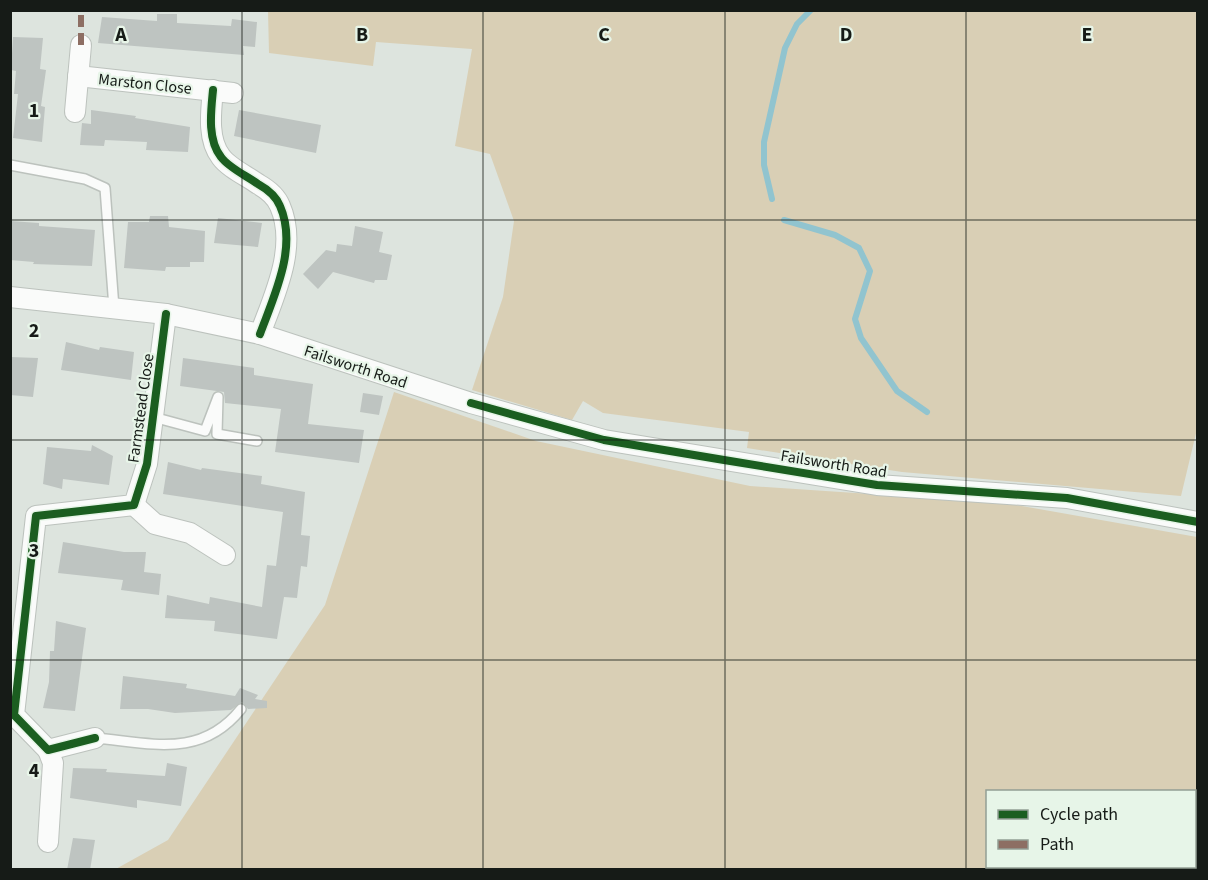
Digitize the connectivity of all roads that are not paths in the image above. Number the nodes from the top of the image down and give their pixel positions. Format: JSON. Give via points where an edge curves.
{"nodes":[{"id":1,"x":81,"y":45,"type":"dead end"},
{"id":2,"x":78,"y":76,"type":"junction"},
{"id":3,"x":213,"y":90,"type":"junction"},
{"id":4,"x":233,"y":93,"type":"dead end"},
{"id":5,"x":75,"y":112,"type":"dead end"},
{"id":6,"x":10,"y":165,"type":"edge"},
{"id":7,"x":10,"y":297,"type":"edge"},
{"id":8,"x":114,"y":308,"type":"junction"},
{"id":9,"x":166,"y":314,"type":"junction"},
{"id":10,"x":260,"y":334,"type":"junction"},
{"id":11,"x":153,"y":417,"type":"junction"},
{"id":12,"x":257,"y":441,"type":"dead end"},
{"id":13,"x":134,"y":505,"type":"junction"},
{"id":14,"x":1197,"y":522,"type":"edge"},
{"id":15,"x":225,"y":555,"type":"dead end"},
{"id":16,"x":241,"y":709,"type":"dead end"},
{"id":17,"x":95,"y":738,"type":"joint"},
{"id":18,"x":48,"y":750,"type":"junction"},
{"id":19,"x":48,"y":842,"type":"dead end"}],
"edges":[{"from":1,"to":2,"type":"street"},
{"from":2,"to":3,"type":"street","name":"Marston Close"},
{"from":2,"to":5,"type":"street"},
{"from":3,"to":4,"type":"street","name":"Marston Close"},
{"from":3,"to":10,"type":"street","name":"Marston Close","via":[[211,124],[221,158],[268,190],[280,204],[285,220],[281,273]]},
{"from":6,"to":8,"type":"lane","via":[[85,179],[105,188]]},
{"from":7,"to":8,"type":"street","name":"Failsworth Road"},
{"from":8,"to":9,"type":"street","name":"Failsworth Road"},
{"from":9,"to":10,"type":"street","name":"Failsworth Road"},
{"from":9,"to":11,"type":"street","name":"Farmstead Close"},
{"from":10,"to":14,"type":"street","name":"Failsworth Road","via":[[471,404],[604,440],[877,484],[1067,498]]},
{"from":11,"to":12,"type":"lane","via":[[205,431],[218,397],[217,434]]},
{"from":11,"to":13,"type":"street","name":"Farmstead Close","via":[[147,464]]},
{"from":13,"to":15,"type":"street","via":[[155,524],[190,533]]},
{"from":13,"to":18,"type":"street","via":[[36,516],[14,715]]},
{"from":16,"to":17,"type":"lane","via":[[227,726],[209,738],[187,743]]},
{"from":17,"to":18,"type":"street"},
{"from":18,"to":19,"type":"street","via":[[53,763]]}]}
